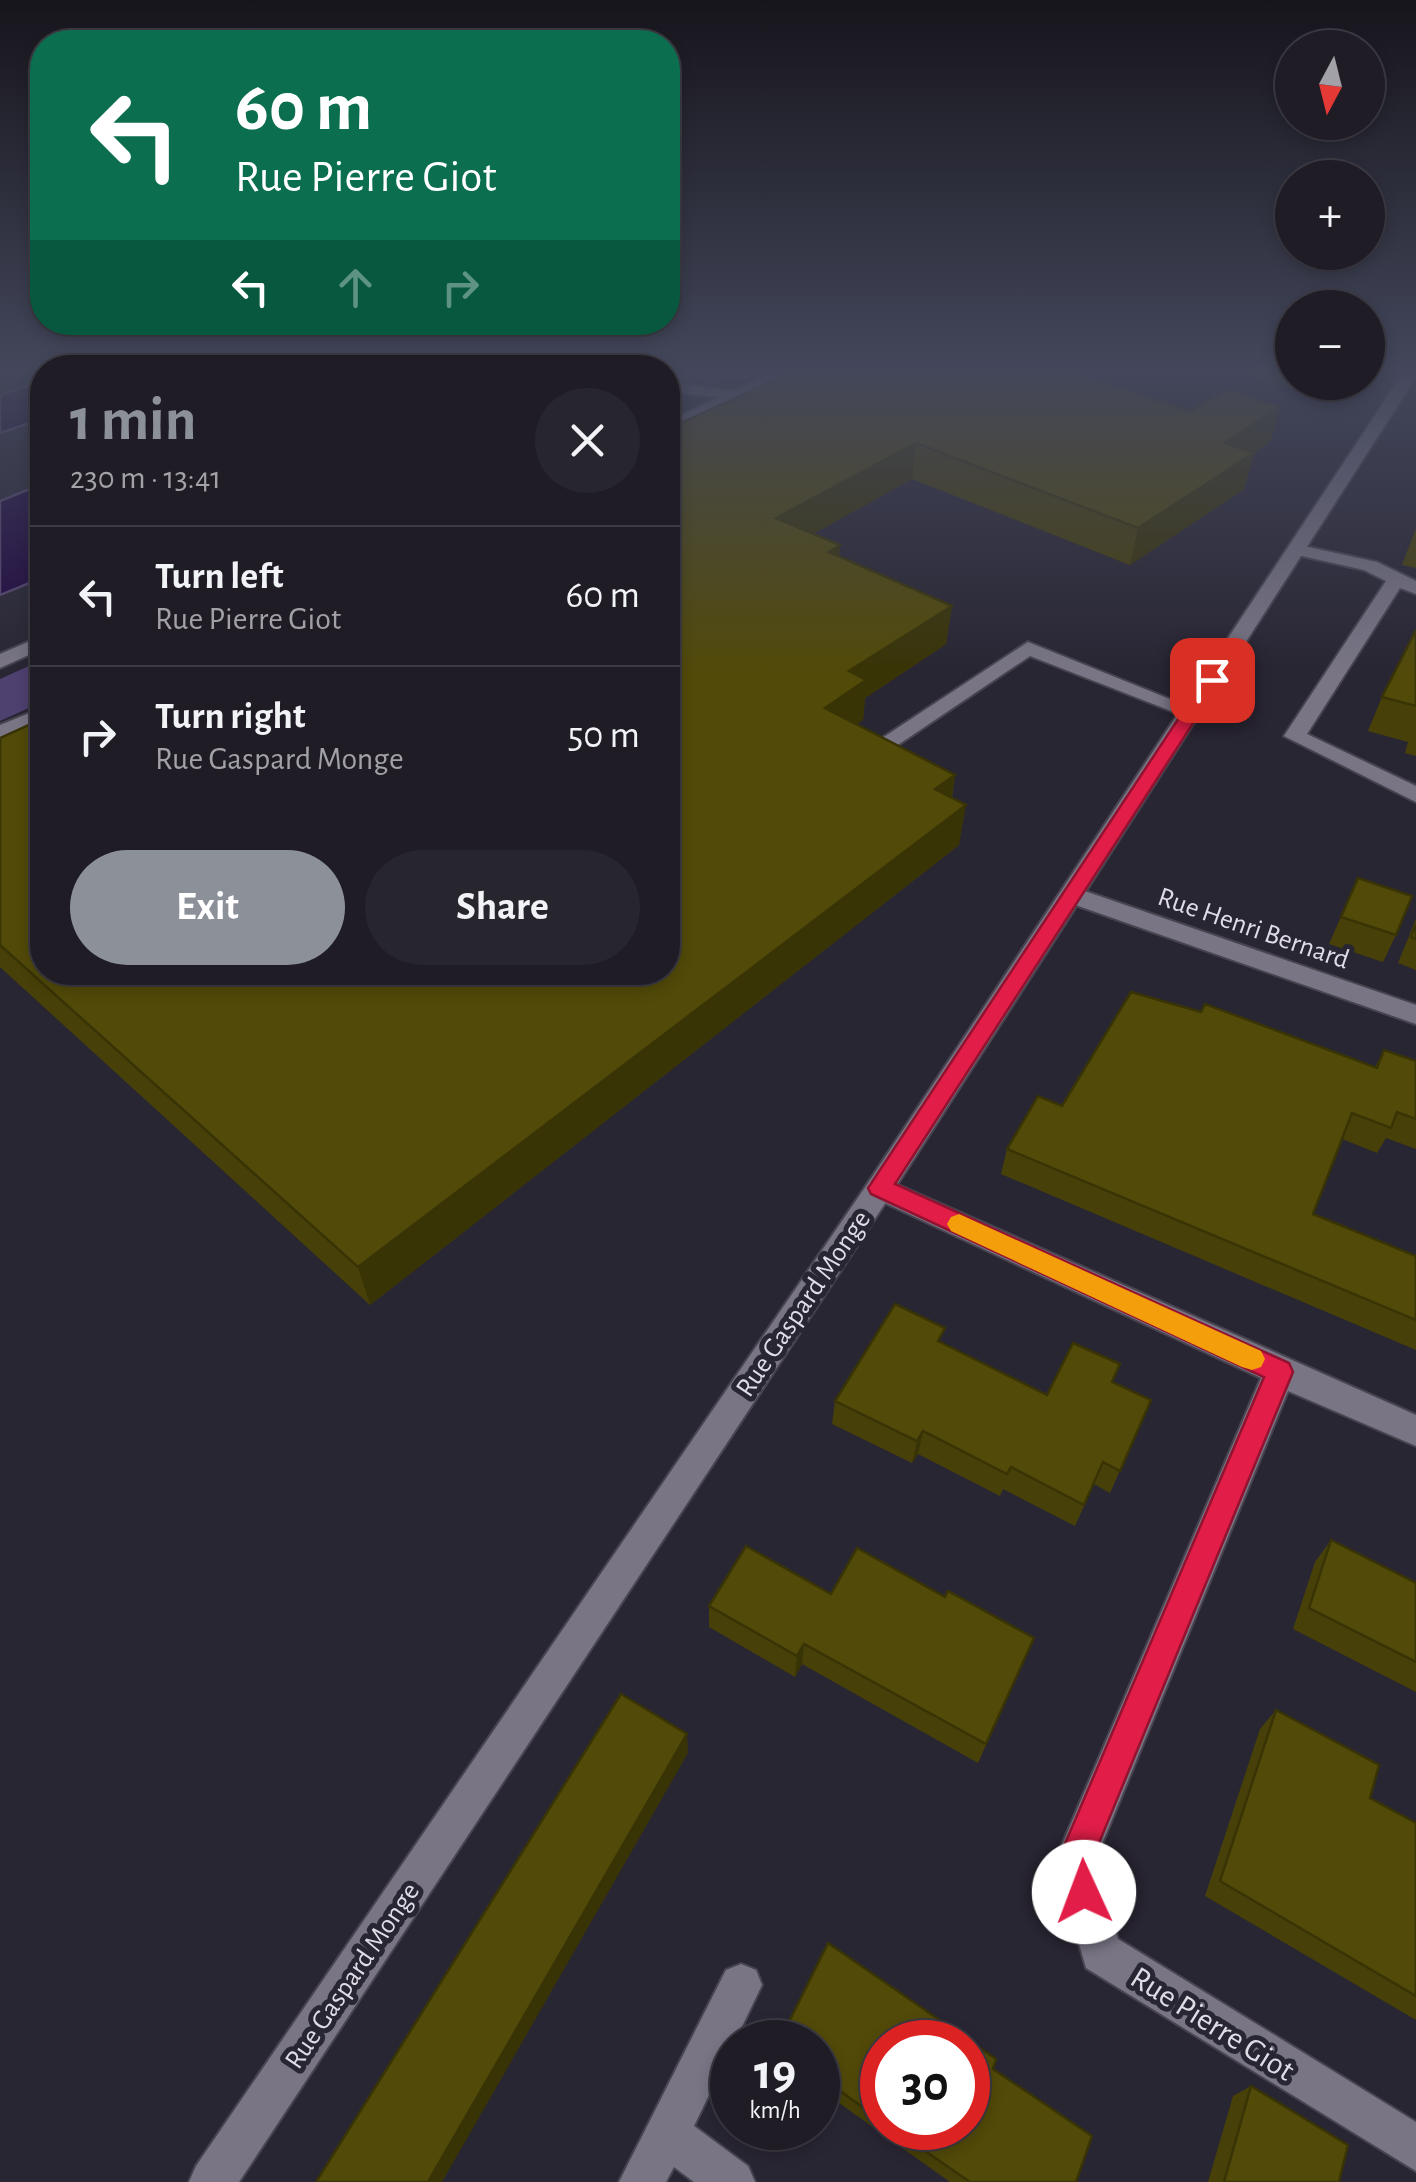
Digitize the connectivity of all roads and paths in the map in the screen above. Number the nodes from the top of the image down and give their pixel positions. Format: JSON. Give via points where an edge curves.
{"nodes":[{"id":1,"x":1350,"y":469,"type":"edge"},
{"id":2,"x":1299,"y":550,"type":"junction"},
{"id":3,"x":1407,"y":582,"type":"edge"},
{"id":4,"x":30,"y":648,"type":"edge"},
{"id":5,"x":0,"y":662,"type":"edge"},
{"id":6,"x":1191,"y":712,"type":"junction"},
{"id":7,"x":30,"y":719,"type":"edge"},
{"id":8,"x":0,"y":733,"type":"edge"},
{"id":9,"x":872,"y":752,"type":"edge"},
{"id":10,"x":1416,"y":794,"type":"edge"},
{"id":11,"x":1072,"y":896,"type":"junction"},
{"id":12,"x":1416,"y":1015,"type":"edge"},
{"id":13,"x":880,"y":1188,"type":"junction"},
{"id":14,"x":1280,"y":1372,"type":"junction"},
{"id":15,"x":1416,"y":1431,"type":"edge"},
{"id":16,"x":741,"y":1984,"type":"dead end"},
{"id":17,"x":666,"y":2133,"type":"junction"},
{"id":18,"x":1416,"y":2148,"type":"edge"},
{"id":19,"x":212,"y":2182,"type":"edge"},
{"id":20,"x":642,"y":2182,"type":"edge"},
{"id":21,"x":732,"y":2182,"type":"edge"}],
"edges":[{"from":1,"to":2,"type":"street","name":"Rue Gaspard Monge"},
{"from":2,"to":3,"type":"street"},
{"from":2,"to":6,"type":"street","name":"Rue Gaspard Monge"},
{"from":3,"to":10,"type":"street","via":[[1295,736]]},
{"from":4,"to":5,"type":"street"},
{"from":6,"to":9,"type":"street","via":[[1028,648]]},
{"from":6,"to":11,"type":"street","name":"Rue Gaspard Monge"},
{"from":7,"to":8,"type":"street"},
{"from":11,"to":12,"type":"street","name":"Rue Henri Bernard"},
{"from":11,"to":13,"type":"street","name":"Rue Gaspard Monge"},
{"from":13,"to":14,"type":"street"},
{"from":13,"to":19,"type":"street","name":"Rue Gaspard Monge"},
{"from":14,"to":15,"type":"street"},
{"from":14,"to":18,"type":"street","name":"Rue Pierre Giot","via":[[1075,1860],[1102,1953]]},
{"from":16,"to":17,"type":"street"},
{"from":17,"to":20,"type":"street"},
{"from":17,"to":21,"type":"street"}]}
